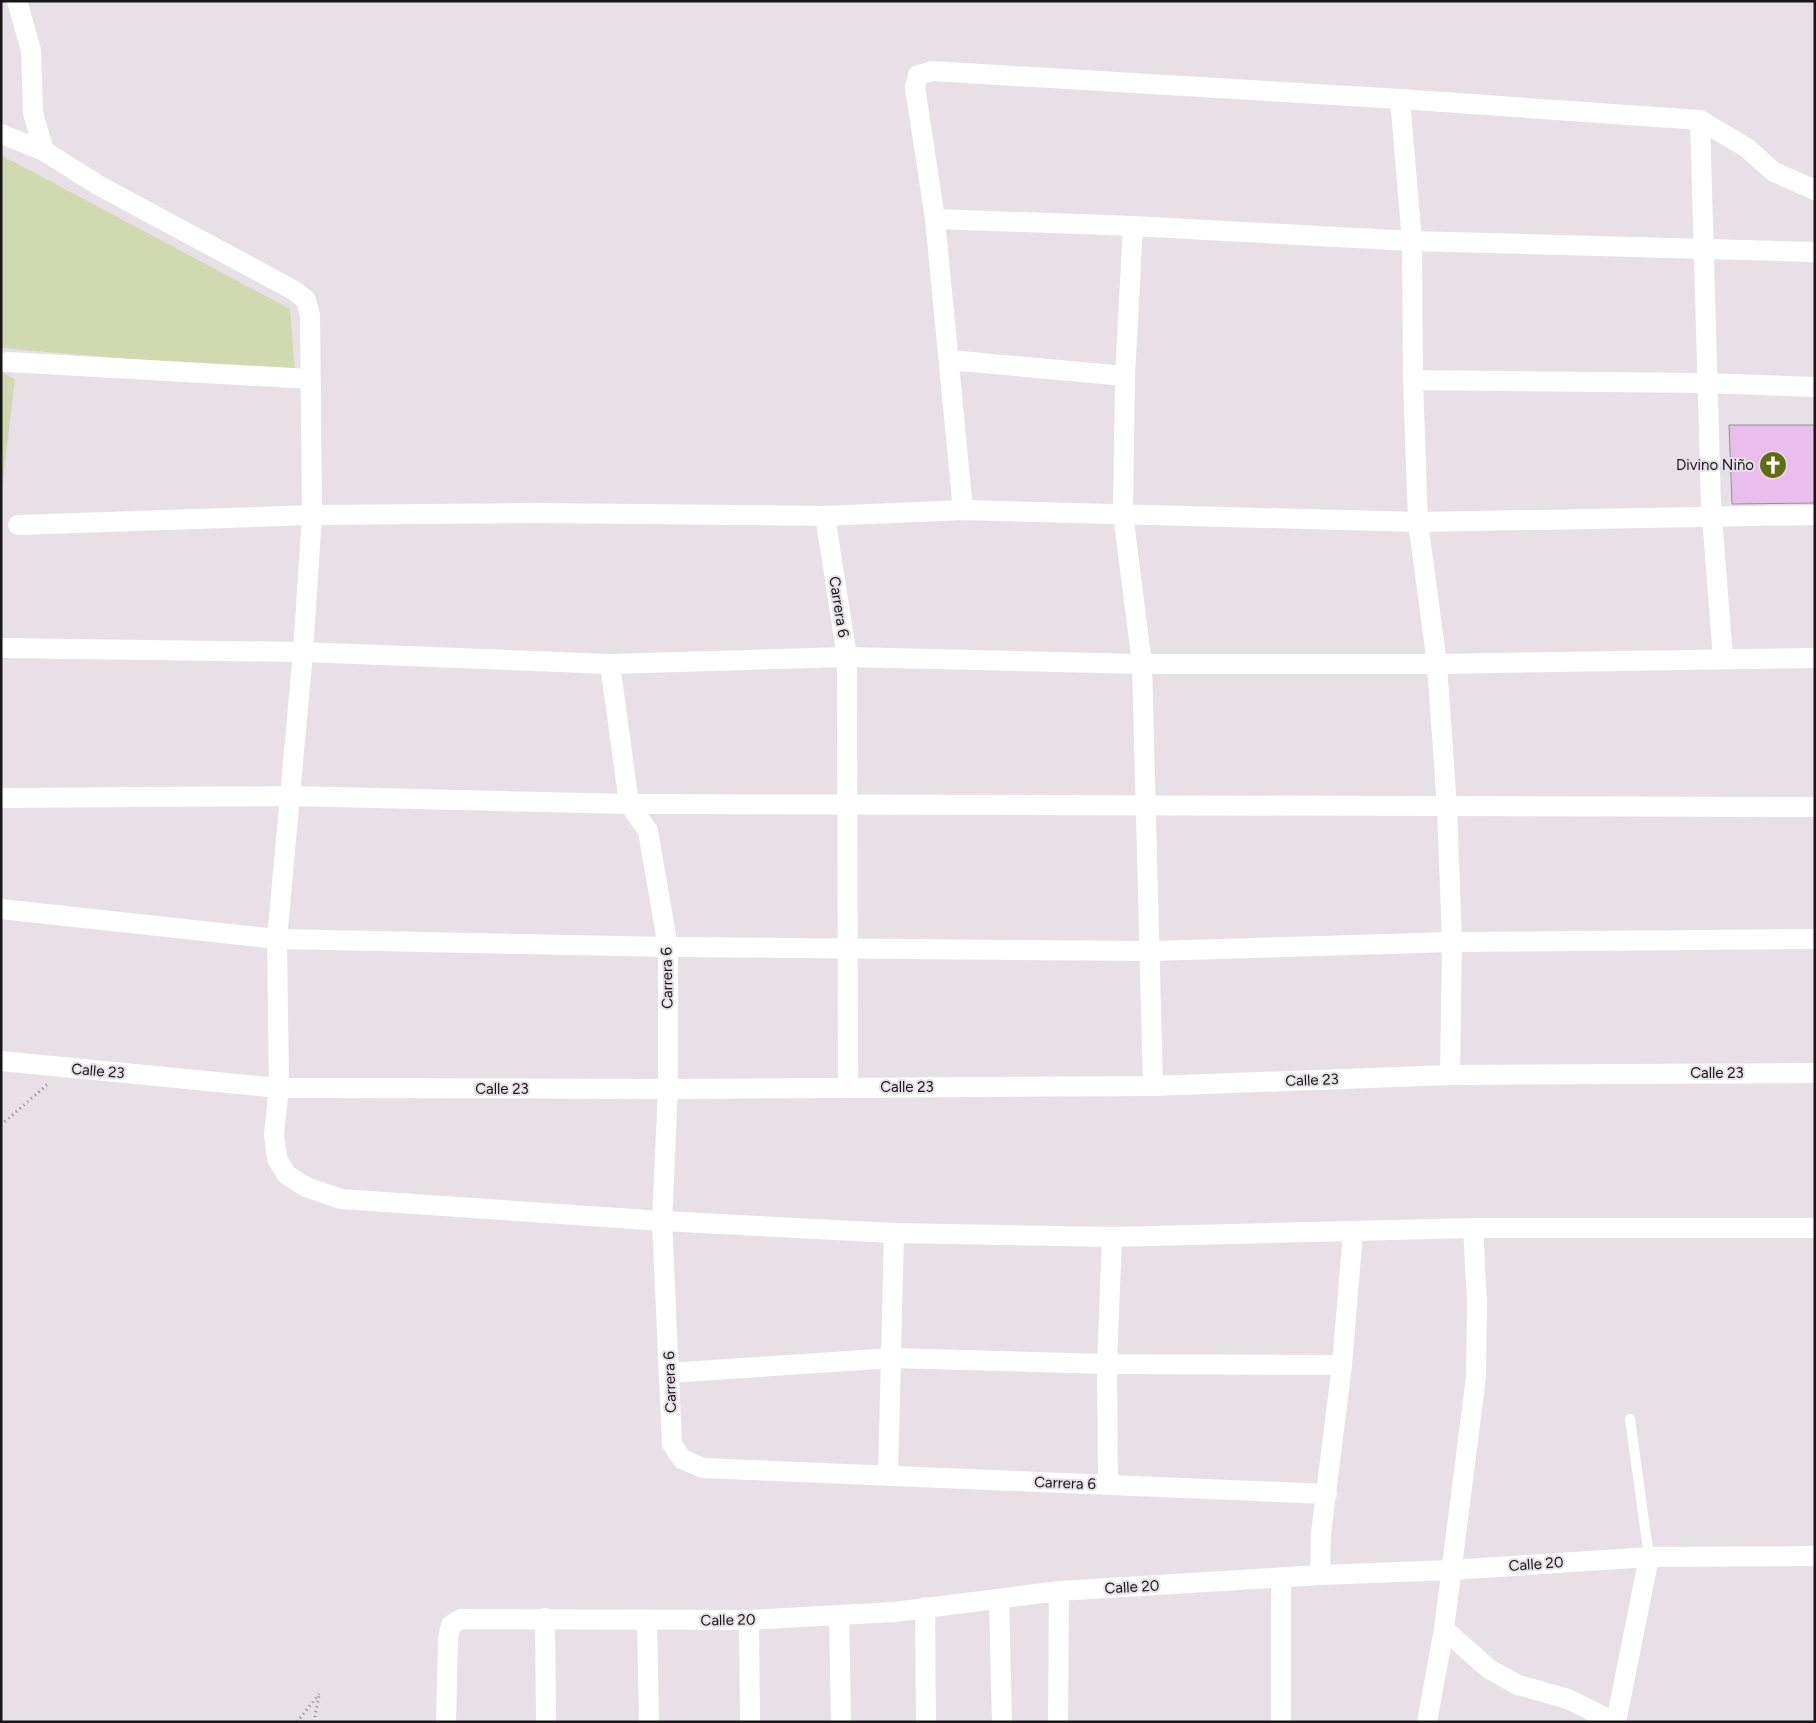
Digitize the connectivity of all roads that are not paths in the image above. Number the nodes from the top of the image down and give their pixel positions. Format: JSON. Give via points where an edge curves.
{"nodes":[{"id":1,"x":17,"y":1,"type":"edge"},
{"id":2,"x":1400,"y":99,"type":"junction"},
{"id":3,"x":1700,"y":120,"type":"junction"},
{"id":4,"x":1,"y":134,"type":"edge"},
{"id":5,"x":44,"y":151,"type":"junction"},
{"id":6,"x":1815,"y":190,"type":"edge"},
{"id":7,"x":935,"y":219,"type":"junction"},
{"id":8,"x":1133,"y":226,"type":"junction"},
{"id":9,"x":1412,"y":241,"type":"junction"},
{"id":10,"x":1704,"y":250,"type":"junction"},
{"id":11,"x":1815,"y":252,"type":"edge"},
{"id":12,"x":949,"y":360,"type":"junction"},
{"id":13,"x":7,"y":362,"type":"dead end"},
{"id":14,"x":1125,"y":376,"type":"junction"},
{"id":15,"x":310,"y":379,"type":"junction"},
{"id":16,"x":1413,"y":380,"type":"junction"},
{"id":17,"x":1706,"y":383,"type":"junction"},
{"id":18,"x":1815,"y":387,"type":"edge"},
{"id":19,"x":963,"y":510,"type":"junction"},
{"id":20,"x":1123,"y":514,"type":"junction"},
{"id":21,"x":312,"y":515,"type":"junction"},
{"id":22,"x":1815,"y":515,"type":"edge"},
{"id":23,"x":825,"y":516,"type":"junction"},
{"id":24,"x":1712,"y":516,"type":"junction"},
{"id":25,"x":1418,"y":522,"type":"junction"},
{"id":26,"x":18,"y":525,"type":"dead end"},
{"id":27,"x":1,"y":648,"type":"edge"},
{"id":28,"x":303,"y":652,"type":"junction"},
{"id":29,"x":847,"y":656,"type":"junction"},
{"id":30,"x":1723,"y":658,"type":"junction"},
{"id":31,"x":1815,"y":658,"type":"edge"},
{"id":32,"x":610,"y":664,"type":"junction"},
{"id":33,"x":1142,"y":664,"type":"junction"},
{"id":34,"x":1437,"y":664,"type":"junction"},
{"id":35,"x":291,"y":796,"type":"junction"},
{"id":36,"x":1,"y":798,"type":"edge"},
{"id":37,"x":628,"y":804,"type":"junction"},
{"id":38,"x":847,"y":805,"type":"junction"},
{"id":39,"x":1147,"y":806,"type":"junction"},
{"id":40,"x":1447,"y":807,"type":"junction"},
{"id":41,"x":1815,"y":807,"type":"edge"},
{"id":42,"x":1,"y":909,"type":"edge"},
{"id":43,"x":277,"y":939,"type":"junction"},
{"id":44,"x":1815,"y":939,"type":"edge"},
{"id":45,"x":1452,"y":942,"type":"junction"},
{"id":46,"x":849,"y":946,"type":"junction"},
{"id":47,"x":668,"y":947,"type":"junction"},
{"id":48,"x":1151,"y":951,"type":"junction"},
{"id":49,"x":1,"y":1061,"type":"edge"},
{"id":50,"x":1815,"y":1073,"type":"edge"},
{"id":51,"x":1450,"y":1075,"type":"junction"},
{"id":52,"x":1153,"y":1086,"type":"junction"},
{"id":53,"x":848,"y":1087,"type":"junction"},
{"id":54,"x":279,"y":1088,"type":"junction"},
{"id":55,"x":668,"y":1089,"type":"junction"},
{"id":56,"x":662,"y":1221,"type":"junction"},
{"id":57,"x":1473,"y":1228,"type":"junction"},
{"id":58,"x":1815,"y":1228,"type":"edge"},
{"id":59,"x":1353,"y":1232,"type":"junction"},
{"id":60,"x":894,"y":1233,"type":"junction"},
{"id":61,"x":1112,"y":1237,"type":"junction"},
{"id":62,"x":892,"y":1358,"type":"junction"},
{"id":63,"x":1107,"y":1364,"type":"junction"},
{"id":64,"x":1342,"y":1365,"type":"junction"},
{"id":65,"x":669,"y":1373,"type":"junction"},
{"id":66,"x":1630,"y":1418,"type":"dead end"},
{"id":67,"x":888,"y":1476,"type":"junction"},
{"id":68,"x":1108,"y":1485,"type":"junction"},
{"id":69,"x":1327,"y":1494,"type":"junction"},
{"id":70,"x":1815,"y":1556,"type":"edge"},
{"id":71,"x":1649,"y":1557,"type":"junction"},
{"id":72,"x":1452,"y":1570,"type":"junction"},
{"id":73,"x":1320,"y":1575,"type":"junction"},
{"id":74,"x":1281,"y":1578,"type":"junction"},
{"id":75,"x":1059,"y":1591,"type":"junction"},
{"id":76,"x":999,"y":1600,"type":"junction"},
{"id":77,"x":925,"y":1607,"type":"junction"},
{"id":78,"x":839,"y":1616,"type":"junction"},
{"id":79,"x":546,"y":1618,"type":"junction"},
{"id":80,"x":749,"y":1620,"type":"junction"},
{"id":81,"x":647,"y":1621,"type":"junction"},
{"id":82,"x":1444,"y":1629,"type":"junction"},
{"id":83,"x":446,"y":1722,"type":"edge"},
{"id":84,"x":546,"y":1722,"type":"edge"},
{"id":85,"x":649,"y":1722,"type":"edge"},
{"id":86,"x":750,"y":1722,"type":"edge"},
{"id":87,"x":841,"y":1722,"type":"edge"},
{"id":88,"x":926,"y":1722,"type":"edge"},
{"id":89,"x":1002,"y":1722,"type":"edge"},
{"id":90,"x":1058,"y":1722,"type":"edge"},
{"id":91,"x":1281,"y":1722,"type":"edge"},
{"id":92,"x":1426,"y":1722,"type":"edge"},
{"id":93,"x":1615,"y":1722,"type":"edge"}],
"edges":[{"from":1,"to":5,"type":"street","via":[[31,50],[33,113]]},
{"from":2,"to":3,"type":"street"},
{"from":2,"to":7,"type":"street","via":[[932,71],[918,75],[915,87]]},
{"from":2,"to":9,"type":"street"},
{"from":3,"to":6,"type":"street","via":[[1747,148],[1774,172]]},
{"from":3,"to":10,"type":"street"},
{"from":4,"to":5,"type":"street"},
{"from":5,"to":15,"type":"street","via":[[98,185],[295,291],[306,300],[310,315]]},
{"from":7,"to":8,"type":"street"},
{"from":7,"to":12,"type":"street"},
{"from":8,"to":9,"type":"street"},
{"from":8,"to":14,"type":"street"},
{"from":9,"to":10,"type":"street"},
{"from":9,"to":16,"type":"street"},
{"from":10,"to":11,"type":"street"},
{"from":10,"to":17,"type":"street"},
{"from":12,"to":14,"type":"street"},
{"from":12,"to":19,"type":"street"},
{"from":13,"to":15,"type":"street"},
{"from":14,"to":20,"type":"street"},
{"from":15,"to":21,"type":"street"},
{"from":16,"to":17,"type":"street"},
{"from":16,"to":25,"type":"street"},
{"from":17,"to":18,"type":"street"},
{"from":17,"to":24,"type":"street"},
{"from":19,"to":20,"type":"street"},
{"from":19,"to":23,"type":"street"},
{"from":20,"to":25,"type":"street"},
{"from":20,"to":33,"type":"street"},
{"from":21,"to":23,"type":"street"},
{"from":21,"to":26,"type":"street"},
{"from":21,"to":28,"type":"street"},
{"from":22,"to":24,"type":"street"},
{"from":23,"to":29,"type":"street","name":"Carrera 6"},
{"from":24,"to":25,"type":"street"},
{"from":24,"to":30,"type":"street"},
{"from":25,"to":34,"type":"street"},
{"from":27,"to":28,"type":"street"},
{"from":28,"to":32,"type":"street"},
{"from":28,"to":35,"type":"street"},
{"from":29,"to":32,"type":"street"},
{"from":29,"to":33,"type":"street"},
{"from":29,"to":38,"type":"street","name":"Carrera 6"},
{"from":30,"to":31,"type":"street"},
{"from":30,"to":34,"type":"street"},
{"from":32,"to":37,"type":"street","name":"Carrera 6"},
{"from":33,"to":34,"type":"street"},
{"from":33,"to":39,"type":"street"},
{"from":34,"to":40,"type":"street"},
{"from":35,"to":36,"type":"street"},
{"from":35,"to":37,"type":"street"},
{"from":35,"to":43,"type":"street"},
{"from":37,"to":38,"type":"street"},
{"from":37,"to":47,"type":"street","name":"Carrera 6","via":[[648,831]]},
{"from":38,"to":39,"type":"street"},
{"from":38,"to":46,"type":"street","name":"Carrera 6"},
{"from":39,"to":40,"type":"street"},
{"from":39,"to":48,"type":"street"},
{"from":40,"to":41,"type":"street"},
{"from":40,"to":45,"type":"street"},
{"from":42,"to":43,"type":"street"},
{"from":43,"to":47,"type":"street"},
{"from":43,"to":54,"type":"street"},
{"from":44,"to":45,"type":"street"},
{"from":45,"to":48,"type":"street"},
{"from":45,"to":51,"type":"street"},
{"from":46,"to":47,"type":"street"},
{"from":46,"to":48,"type":"street"},
{"from":46,"to":53,"type":"street","name":"Carrera 6"},
{"from":47,"to":55,"type":"street","name":"Carrera 6"},
{"from":48,"to":52,"type":"street"},
{"from":49,"to":54,"type":"street","name":"Calle 23"},
{"from":50,"to":51,"type":"street","name":"Calle 23"},
{"from":51,"to":52,"type":"street","name":"Calle 23"},
{"from":52,"to":53,"type":"street","name":"Calle 23"},
{"from":53,"to":55,"type":"street","name":"Calle 23"},
{"from":54,"to":55,"type":"street","name":"Calle 23"},
{"from":54,"to":56,"type":"street","via":[[274,1134],[278,1159],[287,1175],[306,1187],[341,1199]]},
{"from":55,"to":56,"type":"street","name":"Carrera 6"},
{"from":56,"to":60,"type":"street"},
{"from":56,"to":65,"type":"street","name":"Carrera 6"},
{"from":57,"to":58,"type":"street"},
{"from":57,"to":59,"type":"street"},
{"from":57,"to":72,"type":"street","via":[[1477,1302],[1476,1377]]},
{"from":59,"to":61,"type":"street"},
{"from":59,"to":64,"type":"street"},
{"from":60,"to":61,"type":"street"},
{"from":60,"to":62,"type":"street"},
{"from":61,"to":63,"type":"street"},
{"from":62,"to":63,"type":"street"},
{"from":62,"to":65,"type":"street"},
{"from":62,"to":67,"type":"street"},
{"from":63,"to":64,"type":"street"},
{"from":63,"to":68,"type":"street"},
{"from":64,"to":69,"type":"street"},
{"from":65,"to":67,"type":"street","name":"Carrera 6","via":[[672,1444],[682,1459],[703,1468]]},
{"from":66,"to":71,"type":"lane"},
{"from":67,"to":68,"type":"street","name":"Carrera 6"},
{"from":68,"to":69,"type":"street","name":"Carrera 6"},
{"from":69,"to":73,"type":"street"},
{"from":70,"to":71,"type":"street","name":"Calle 20"},
{"from":71,"to":72,"type":"street","name":"Calle 20"},
{"from":71,"to":93,"type":"street"},
{"from":72,"to":73,"type":"street","name":"Calle 20"},
{"from":72,"to":82,"type":"street"},
{"from":73,"to":74,"type":"street","name":"Calle 20"},
{"from":74,"to":75,"type":"street","name":"Calle 20"},
{"from":74,"to":91,"type":"street"},
{"from":75,"to":76,"type":"street","name":"Calle 20"},
{"from":75,"to":90,"type":"street"},
{"from":76,"to":77,"type":"street","name":"Calle 20"},
{"from":76,"to":89,"type":"street"},
{"from":77,"to":78,"type":"street","name":"Calle 20"},
{"from":77,"to":88,"type":"street"},
{"from":78,"to":80,"type":"street","name":"Calle 20"},
{"from":78,"to":87,"type":"street"},
{"from":79,"to":81,"type":"street","name":"Calle 20"},
{"from":79,"to":83,"type":"street","name":"Calle 20","via":[[462,1619],[451,1625]]},
{"from":79,"to":84,"type":"street"},
{"from":80,"to":81,"type":"street","name":"Calle 20"},
{"from":80,"to":86,"type":"street"},
{"from":81,"to":85,"type":"street"},
{"from":82,"to":92,"type":"street"},
{"from":82,"to":93,"type":"street","via":[[1489,1670],[1518,1685],[1568,1699]]}]}
